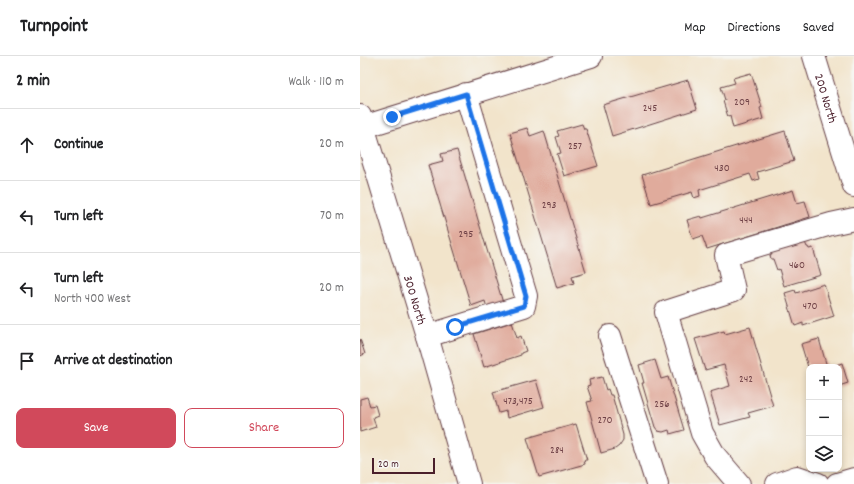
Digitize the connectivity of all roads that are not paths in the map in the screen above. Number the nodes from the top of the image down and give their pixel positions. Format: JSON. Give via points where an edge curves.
{"nodes":[{"id":1,"x":814,"y":56,"type":"edge"},
{"id":2,"x":578,"y":58,"type":"edge"},
{"id":3,"x":466,"y":94,"type":"junction"},
{"id":4,"x":361,"y":123,"type":"edge"},
{"id":5,"x":854,"y":186,"type":"edge"},
{"id":6,"x":854,"y":219,"type":"edge"},
{"id":7,"x":427,"y":336,"type":"junction"},
{"id":8,"x":610,"y":336,"type":"dead end"},
{"id":9,"x":854,"y":479,"type":"edge"},
{"id":10,"x":469,"y":484,"type":"edge"},
{"id":11,"x":657,"y":484,"type":"edge"},
{"id":12,"x":739,"y":484,"type":"edge"},
{"id":13,"x":777,"y":484,"type":"edge"},
{"id":14,"x":818,"y":484,"type":"edge"},
{"id":15,"x":837,"y":484,"type":"edge"}],
"edges":[{"from":1,"to":5,"type":"street","name":"200 North"},
{"from":2,"to":3,"type":"street"},
{"from":3,"to":4,"type":"street"},
{"from":3,"to":7,"type":"street","via":[[526,296],[524,306]]},
{"from":4,"to":7,"type":"street","name":"300 North"},
{"from":6,"to":12,"type":"street","via":[[726,255],[734,290],[666,312],[702,434],[715,456]]},
{"from":7,"to":10,"type":"street","name":"300 North"},
{"from":8,"to":11,"type":"street"},
{"from":9,"to":15,"type":"street"},
{"from":13,"to":14,"type":"street","via":[[798,478]]}]}
